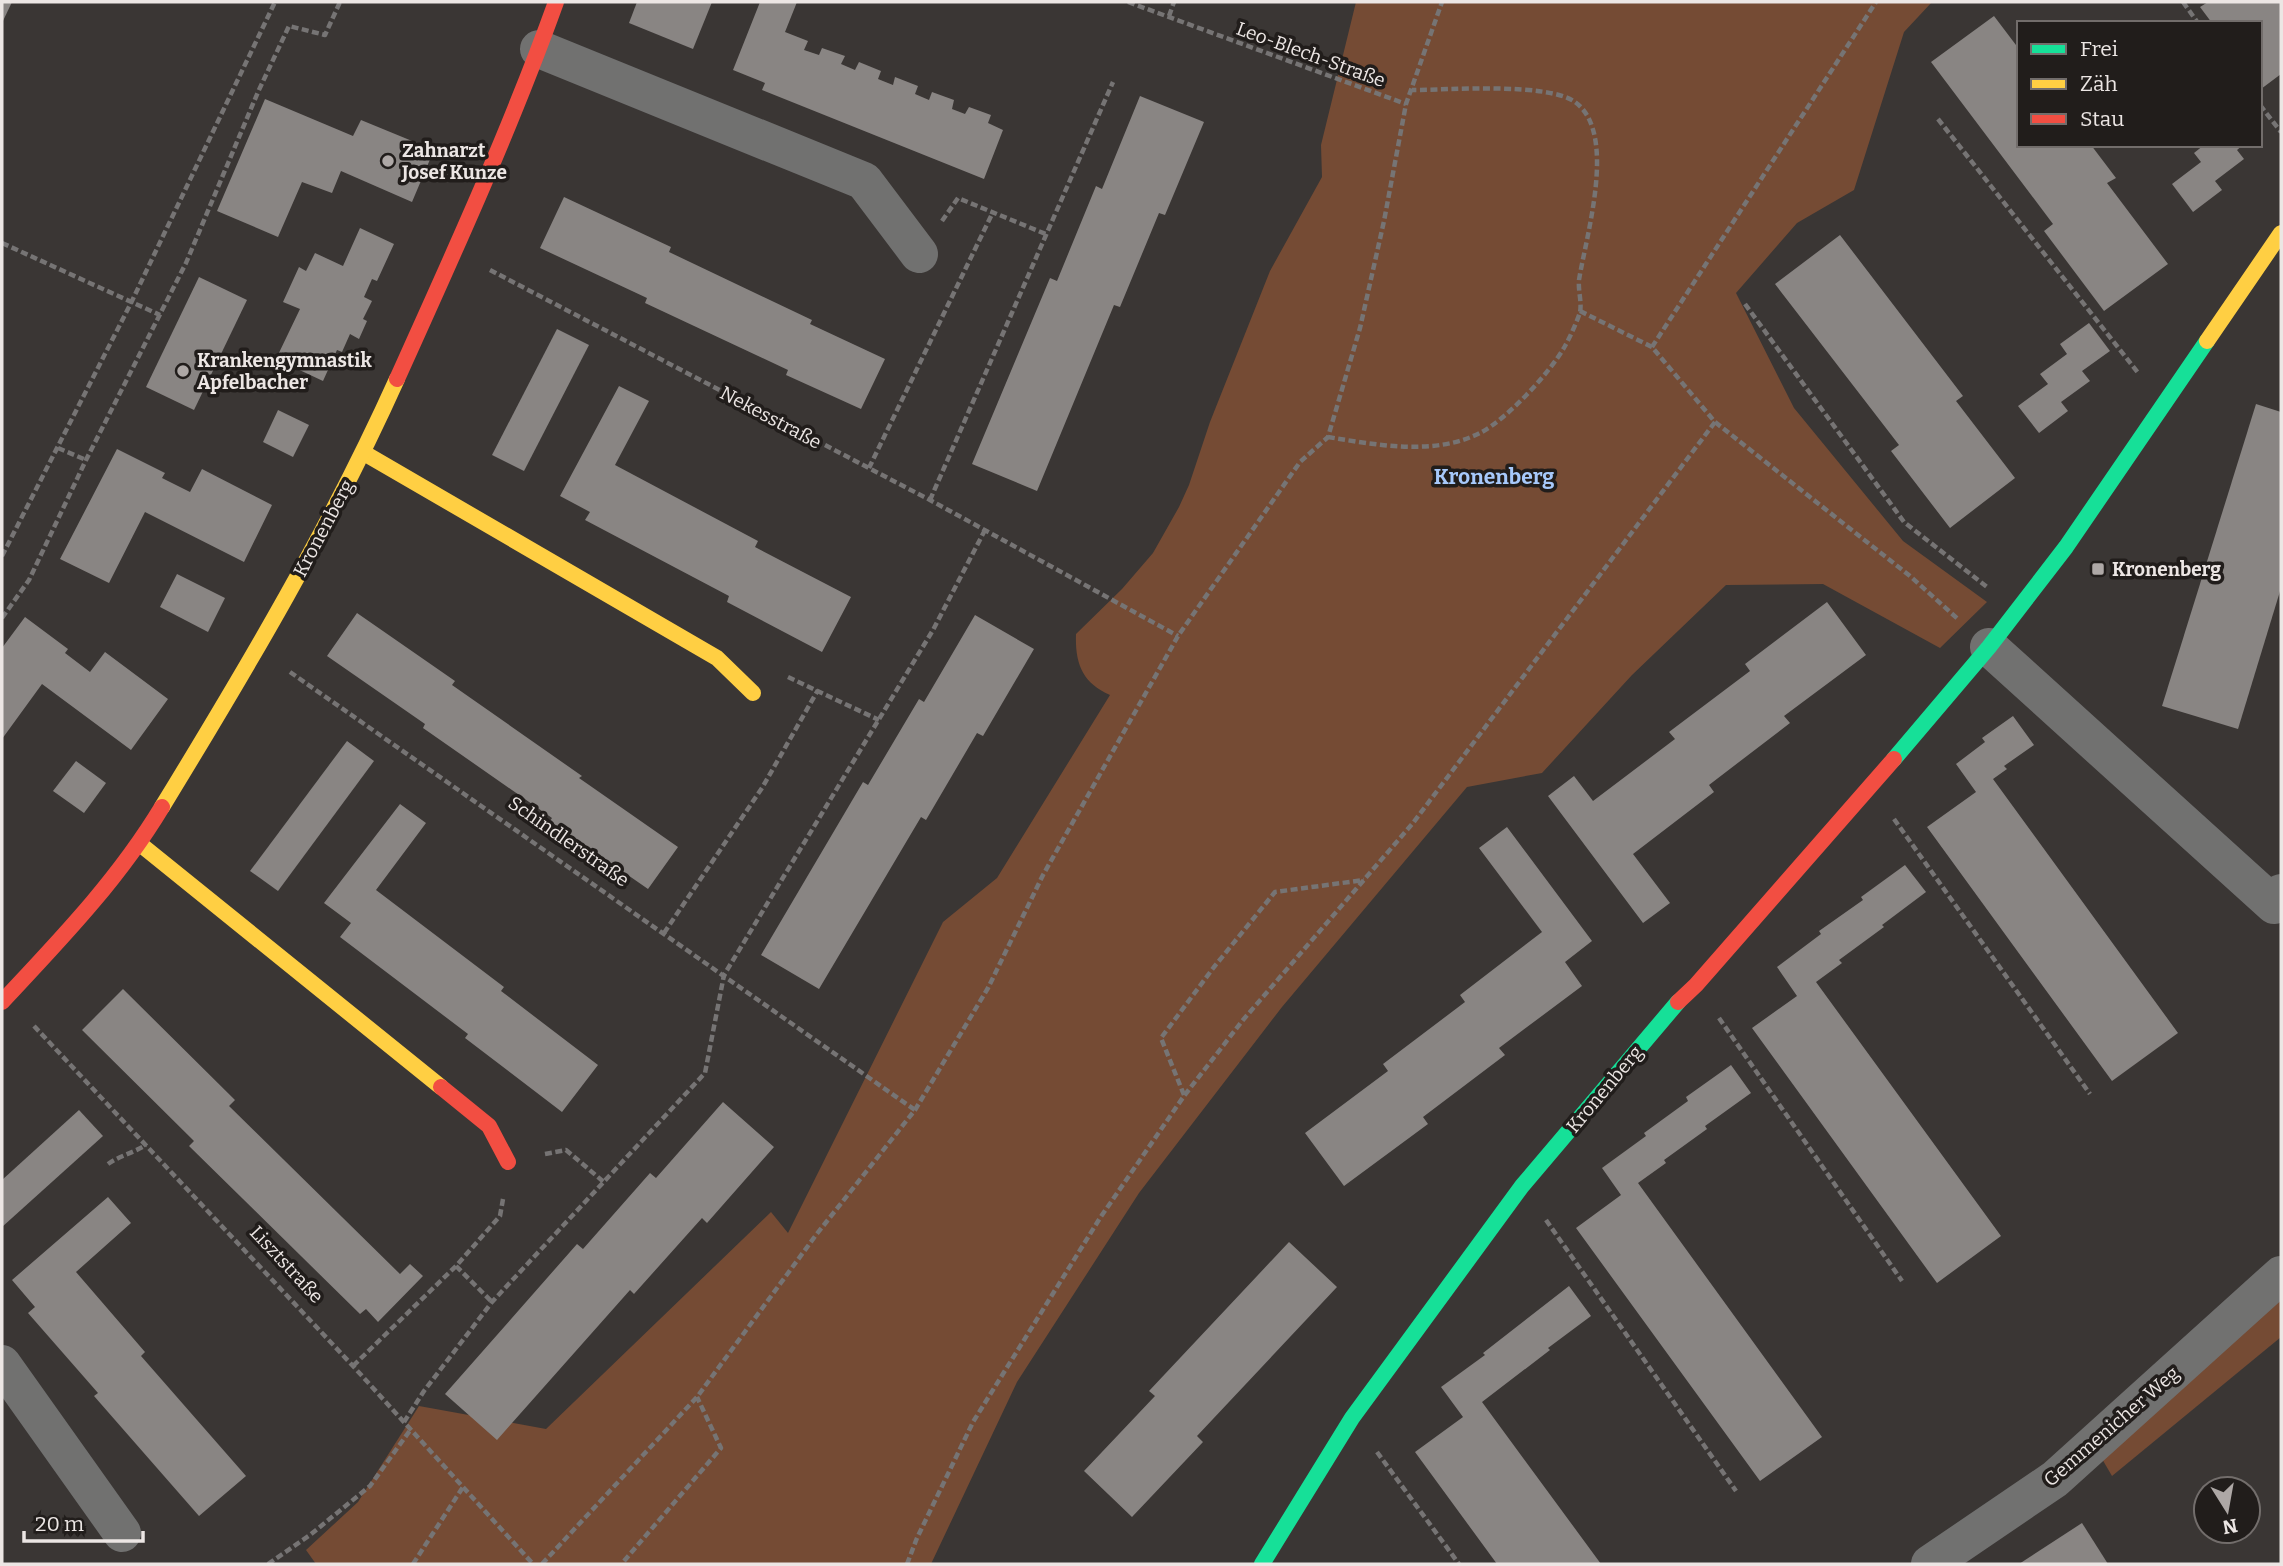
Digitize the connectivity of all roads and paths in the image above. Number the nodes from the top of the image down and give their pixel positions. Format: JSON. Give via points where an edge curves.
{"nodes":[{"id":1,"x":275,"y":2,"type":"edge"},
{"id":2,"x":340,"y":2,"type":"edge"},
{"id":3,"x":556,"y":2,"type":"edge"},
{"id":4,"x":1128,"y":2,"type":"edge"},
{"id":5,"x":1174,"y":2,"type":"edge"},
{"id":6,"x":1442,"y":2,"type":"edge"},
{"id":7,"x":1876,"y":2,"type":"edge"},
{"id":8,"x":2183,"y":2,"type":"edge"},
{"id":9,"x":1169,"y":16,"type":"junction"},
{"id":10,"x":2197,"y":21,"type":"edge"},
{"id":11,"x":539,"y":49,"type":"junction"},
{"id":12,"x":1113,"y":82,"type":"dead end"},
{"id":13,"x":1412,"y":90,"type":"junction"},
{"id":14,"x":1406,"y":104,"type":"junction"},
{"id":15,"x":2262,"y":108,"type":"edge"},
{"id":16,"x":1938,"y":119,"type":"dead end"},
{"id":17,"x":2281,"y":132,"type":"edge"},
{"id":18,"x":993,"y":212,"type":"junction"},
{"id":19,"x":2281,"y":233,"type":"edge"},
{"id":20,"x":1048,"y":235,"type":"junction"},
{"id":21,"x":2,"y":243,"type":"edge"},
{"id":22,"x":454,"y":253,"type":"junction"},
{"id":23,"x":919,"y":254,"type":"joint"},
{"id":24,"x":131,"y":303,"type":"junction"},
{"id":25,"x":1745,"y":304,"type":"dead end"},
{"id":26,"x":1580,"y":312,"type":"junction"},
{"id":27,"x":160,"y":315,"type":"junction"},
{"id":28,"x":1652,"y":347,"type":"junction"},
{"id":29,"x":2163,"y":405,"type":"junction"},
{"id":30,"x":1715,"y":422,"type":"junction"},
{"id":31,"x":1328,"y":437,"type":"junction"},
{"id":32,"x":58,"y":448,"type":"junction"},
{"id":33,"x":364,"y":453,"type":"junction"},
{"id":34,"x":86,"y":460,"type":"junction"},
{"id":35,"x":869,"y":468,"type":"junction"},
{"id":36,"x":930,"y":500,"type":"junction"},
{"id":37,"x":985,"y":530,"type":"junction"},
{"id":38,"x":2,"y":556,"type":"edge"},
{"id":39,"x":2015,"y":610,"type":"junction"},
{"id":40,"x":2,"y":618,"type":"edge"},
{"id":41,"x":1178,"y":636,"type":"junction"},
{"id":42,"x":1989,"y":647,"type":"junction"},
{"id":43,"x":258,"y":650,"type":"junction"},
{"id":44,"x":818,"y":690,"type":"junction"},
{"id":45,"x":753,"y":693,"type":"joint"},
{"id":46,"x":879,"y":720,"type":"junction"},
{"id":47,"x":1871,"y":787,"type":"junction"},
{"id":48,"x":140,"y":844,"type":"junction"},
{"id":49,"x":1364,"y":880,"type":"junction"},
{"id":50,"x":2281,"y":893,"type":"edge"},
{"id":51,"x":664,"y":933,"type":"junction"},
{"id":52,"x":724,"y":975,"type":"junction"},
{"id":53,"x":1696,"y":985,"type":"junction"},
{"id":54,"x":4,"y":1000,"type":"edge"},
{"id":55,"x":2090,"y":1094,"type":"dead end"},
{"id":56,"x":1184,"y":1096,"type":"junction"},
{"id":57,"x":915,"y":1110,"type":"junction"},
{"id":58,"x":146,"y":1145,"type":"junction"},
{"id":59,"x":508,"y":1162,"type":"junction"},
{"id":60,"x":107,"y":1164,"type":"dead end"},
{"id":61,"x":604,"y":1183,"type":"junction"},
{"id":62,"x":1522,"y":1186,"type":"junction"},
{"id":63,"x":456,"y":1266,"type":"junction"},
{"id":64,"x":2281,"y":1275,"type":"edge"},
{"id":65,"x":1902,"y":1281,"type":"dead end"},
{"id":66,"x":492,"y":1302,"type":"junction"},
{"id":67,"x":2,"y":1364,"type":"edge"},
{"id":68,"x":354,"y":1366,"type":"junction"},
{"id":69,"x":697,"y":1397,"type":"junction"},
{"id":70,"x":1352,"y":1418,"type":"junction"},
{"id":71,"x":404,"y":1422,"type":"junction"},
{"id":72,"x":411,"y":1429,"type":"junction"},
{"id":73,"x":463,"y":1488,"type":"junction"},
{"id":74,"x":1736,"y":1491,"type":"dead end"},
{"id":75,"x":122,"y":1533,"type":"dead end"},
{"id":76,"x":624,"y":1562,"type":"dead end"},
{"id":77,"x":268,"y":1564,"type":"edge"},
{"id":78,"x":413,"y":1564,"type":"edge"},
{"id":79,"x":533,"y":1564,"type":"edge"},
{"id":80,"x":542,"y":1564,"type":"edge"},
{"id":81,"x":907,"y":1564,"type":"edge"},
{"id":82,"x":1262,"y":1564,"type":"edge"},
{"id":83,"x":1459,"y":1564,"type":"edge"},
{"id":84,"x":1930,"y":1564,"type":"edge"}],
"edges":[{"from":1,"to":24,"type":"path"},
{"from":2,"to":27,"type":"path","via":[[325,35],[289,26]]},
{"from":3,"to":11,"type":"street","name":"Kronenberg"},
{"from":4,"to":9,"type":"path","name":"Leo-Blech-Straße"},
{"from":5,"to":9,"type":"path"},
{"from":6,"to":13,"type":"path"},
{"from":7,"to":28,"type":"path"},
{"from":8,"to":10,"type":"path"},
{"from":9,"to":14,"type":"path","name":"Leo-Blech-Straße"},
{"from":11,"to":22,"type":"street","name":"Kronenberg"},
{"from":11,"to":23,"type":"street","via":[[864,181]]},
{"from":12,"to":20,"type":"path"},
{"from":13,"to":14,"type":"path"},
{"from":13,"to":26,"type":"path","via":[[1534,89],[1559,93],[1577,103],[1592,124],[1597,148],[1590,230],[1579,283]]},
{"from":14,"to":31,"type":"path","via":[[1360,328]]},
{"from":15,"to":17,"type":"path"},
{"from":16,"to":29,"type":"path"},
{"from":18,"to":20,"type":"path"},
{"from":18,"to":23,"type":"path","via":[[958,198]]},
{"from":18,"to":35,"type":"path"},
{"from":19,"to":29,"type":"street","name":"Kronenberg"},
{"from":20,"to":36,"type":"path"},
{"from":21,"to":24,"type":"path"},
{"from":22,"to":33,"type":"street","name":"Kronenberg"},
{"from":22,"to":35,"type":"path","name":"Nekesstraße"},
{"from":24,"to":27,"type":"path"},
{"from":24,"to":32,"type":"path"},
{"from":25,"to":39,"type":"path","via":[[1904,522]]},
{"from":26,"to":28,"type":"path"},
{"from":26,"to":31,"type":"path","via":[[1565,347],[1543,375],[1521,401],[1481,433],[1449,444],[1391,447]]},
{"from":27,"to":34,"type":"path"},
{"from":28,"to":30,"type":"path"},
{"from":29,"to":39,"type":"street","name":"Kronenberg","via":[[2066,547]]},
{"from":30,"to":42,"type":"path","via":[[1910,576]]},
{"from":30,"to":49,"type":"path","via":[[1413,823]]},
{"from":31,"to":41,"type":"path","via":[[1300,462]]},
{"from":32,"to":34,"type":"path"},
{"from":32,"to":38,"type":"path"},
{"from":33,"to":43,"type":"street","name":"Kronenberg"},
{"from":33,"to":45,"type":"street","via":[[717,658]]},
{"from":34,"to":40,"type":"path","via":[[29,580]]},
{"from":35,"to":36,"type":"path","name":"Nekesstraße"},
{"from":36,"to":37,"type":"path","name":"Nekesstraße"},
{"from":37,"to":41,"type":"path","name":"Nekesstraße"},
{"from":37,"to":46,"type":"path"},
{"from":39,"to":42,"type":"street","name":"Kronenberg"},
{"from":41,"to":57,"type":"path","via":[[1043,875],[988,988]]},
{"from":42,"to":47,"type":"street","name":"Kronenberg"},
{"from":42,"to":50,"type":"street","via":[[2274,905]]},
{"from":43,"to":48,"type":"street","name":"Kronenberg"},
{"from":43,"to":51,"type":"path","name":"Schindlerstraße"},
{"from":44,"to":45,"type":"path","via":[[786,676]]},
{"from":44,"to":46,"type":"path"},
{"from":44,"to":51,"type":"path","via":[[762,788]]},
{"from":46,"to":52,"type":"path"},
{"from":47,"to":53,"type":"street","name":"Kronenberg"},
{"from":47,"to":55,"type":"path"},
{"from":48,"to":54,"type":"street","name":"Kronenberg","via":[[96,901]]},
{"from":48,"to":59,"type":"street","via":[[489,1126]]},
{"from":49,"to":56,"type":"path"},
{"from":49,"to":56,"type":"path","via":[[1275,892],[1161,1038]]},
{"from":51,"to":52,"type":"path","name":"Schindlerstraße"},
{"from":52,"to":57,"type":"path","name":"Schindlerstraße"},
{"from":52,"to":61,"type":"path","via":[[705,1073]]},
{"from":53,"to":62,"type":"street","name":"Kronenberg"},
{"from":53,"to":65,"type":"path"},
{"from":54,"to":58,"type":"path","name":"Lisztstraße"},
{"from":56,"to":81,"type":"path","via":[[1100,1218],[972,1422]]},
{"from":57,"to":69,"type":"path"},
{"from":58,"to":60,"type":"path"},
{"from":58,"to":68,"type":"path","name":"Lisztstraße"},
{"from":59,"to":61,"type":"path","via":[[566,1150]]},
{"from":59,"to":63,"type":"path","via":[[500,1216]]},
{"from":61,"to":66,"type":"path"},
{"from":62,"to":70,"type":"street","name":"Kronenberg"},
{"from":62,"to":74,"type":"path"},
{"from":63,"to":66,"type":"path"},
{"from":63,"to":68,"type":"path"},
{"from":64,"to":84,"type":"street","name":"Gemmenicher Weg","via":[[2055,1479]]},
{"from":66,"to":71,"type":"path"},
{"from":67,"to":75,"type":"street"},
{"from":68,"to":71,"type":"path","name":"Lisztstraße"},
{"from":69,"to":76,"type":"path","via":[[721,1448]]},
{"from":69,"to":80,"type":"path"},
{"from":70,"to":82,"type":"street","name":"Kronenberg"},
{"from":70,"to":83,"type":"path"},
{"from":71,"to":72,"type":"path","name":"Lisztstraße"},
{"from":72,"to":73,"type":"path","name":"Lisztstraße"},
{"from":72,"to":77,"type":"path","via":[[370,1486]]},
{"from":73,"to":78,"type":"path"},
{"from":73,"to":79,"type":"path","name":"Lisztstraße"}]}
